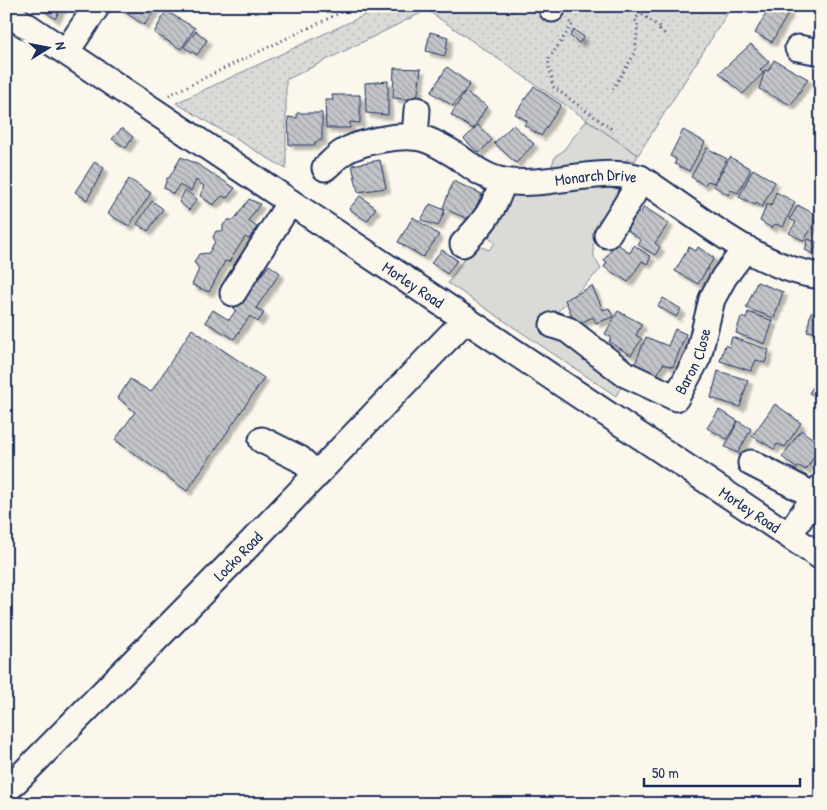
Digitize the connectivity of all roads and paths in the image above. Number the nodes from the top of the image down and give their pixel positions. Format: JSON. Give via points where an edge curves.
{"nodes":[{"id":1,"x":97,"y":6,"type":"edge"},
{"id":2,"x":354,"y":6,"type":"edge"},
{"id":3,"x":630,"y":6,"type":"edge"},
{"id":4,"x":552,"y":7,"type":"edge"},
{"id":5,"x":6,"y":12,"type":"edge"},
{"id":6,"x":640,"y":13,"type":"junction"},
{"id":7,"x":665,"y":34,"type":"dead end"},
{"id":8,"x":66,"y":52,"type":"junction"},
{"id":9,"x":613,"y":89,"type":"dead end"},
{"id":10,"x":145,"y":106,"type":"junction"},
{"id":11,"x":418,"y":110,"type":"dead end"},
{"id":12,"x":613,"y":130,"type":"dead end"},
{"id":13,"x":416,"y":137,"type":"junction"},
{"id":14,"x":325,"y":168,"type":"dead end"},
{"id":15,"x":640,"y":178,"type":"junction"},
{"id":16,"x":503,"y":181,"type":"junction"},
{"id":17,"x":290,"y":202,"type":"junction"},
{"id":18,"x":606,"y":234,"type":"dead end"},
{"id":19,"x":463,"y":244,"type":"dead end"},
{"id":20,"x":746,"y":248,"type":"junction"},
{"id":21,"x":821,"y":276,"type":"edge"},
{"id":22,"x":233,"y":293,"type":"dead end"},
{"id":23,"x":466,"y":319,"type":"junction"},
{"id":24,"x":553,"y":325,"type":"dead end"},
{"id":25,"x":262,"y":440,"type":"dead end"},
{"id":26,"x":751,"y":463,"type":"dead end"},
{"id":27,"x":317,"y":475,"type":"junction"},
{"id":28,"x":818,"y":492,"type":"edge"},
{"id":29,"x":789,"y":535,"type":"junction"},
{"id":30,"x":821,"y":557,"type":"edge"},
{"id":31,"x":6,"y":791,"type":"edge"}],
"edges":[{"from":1,"to":8,"type":"street"},
{"from":2,"to":10,"type":"path"},
{"from":3,"to":6,"type":"path"},
{"from":4,"to":12,"type":"path","via":[[573,24],[548,60],[553,87]]},
{"from":5,"to":8,"type":"street","name":"Morley Road"},
{"from":6,"to":7,"type":"path"},
{"from":6,"to":9,"type":"path","via":[[636,20],[635,53]]},
{"from":8,"to":10,"type":"street","name":"Morley Road"},
{"from":10,"to":17,"type":"street","name":"Morley Road"},
{"from":11,"to":13,"type":"street"},
{"from":13,"to":14,"type":"street","name":"Monarch Drive","via":[[376,140],[343,152]]},
{"from":13,"to":16,"type":"street","name":"Monarch Drive","via":[[436,144],[481,173]]},
{"from":15,"to":16,"type":"street","name":"Monarch Drive","via":[[625,174],[599,174],[537,182]]},
{"from":15,"to":18,"type":"street"},
{"from":15,"to":20,"type":"street","name":"Monarch Drive"},
{"from":16,"to":19,"type":"street","via":[[488,217]]},
{"from":17,"to":22,"type":"street"},
{"from":17,"to":23,"type":"street","name":"Morley Road"},
{"from":20,"to":21,"type":"street","name":"Monarch Drive","via":[[774,264]]},
{"from":20,"to":24,"type":"street","name":"Baron Close","via":[[712,299],[698,357],[676,398],[625,374],[568,330]]},
{"from":23,"to":27,"type":"street","name":"Locko Road"},
{"from":23,"to":29,"type":"street","name":"Morley Road"},
{"from":25,"to":27,"type":"street","via":[[300,458]]},
{"from":26,"to":28,"type":"street"},
{"from":27,"to":31,"type":"street","name":"Locko Road"},
{"from":28,"to":29,"type":"street"},
{"from":29,"to":30,"type":"street","name":"Morley Road"}]}
